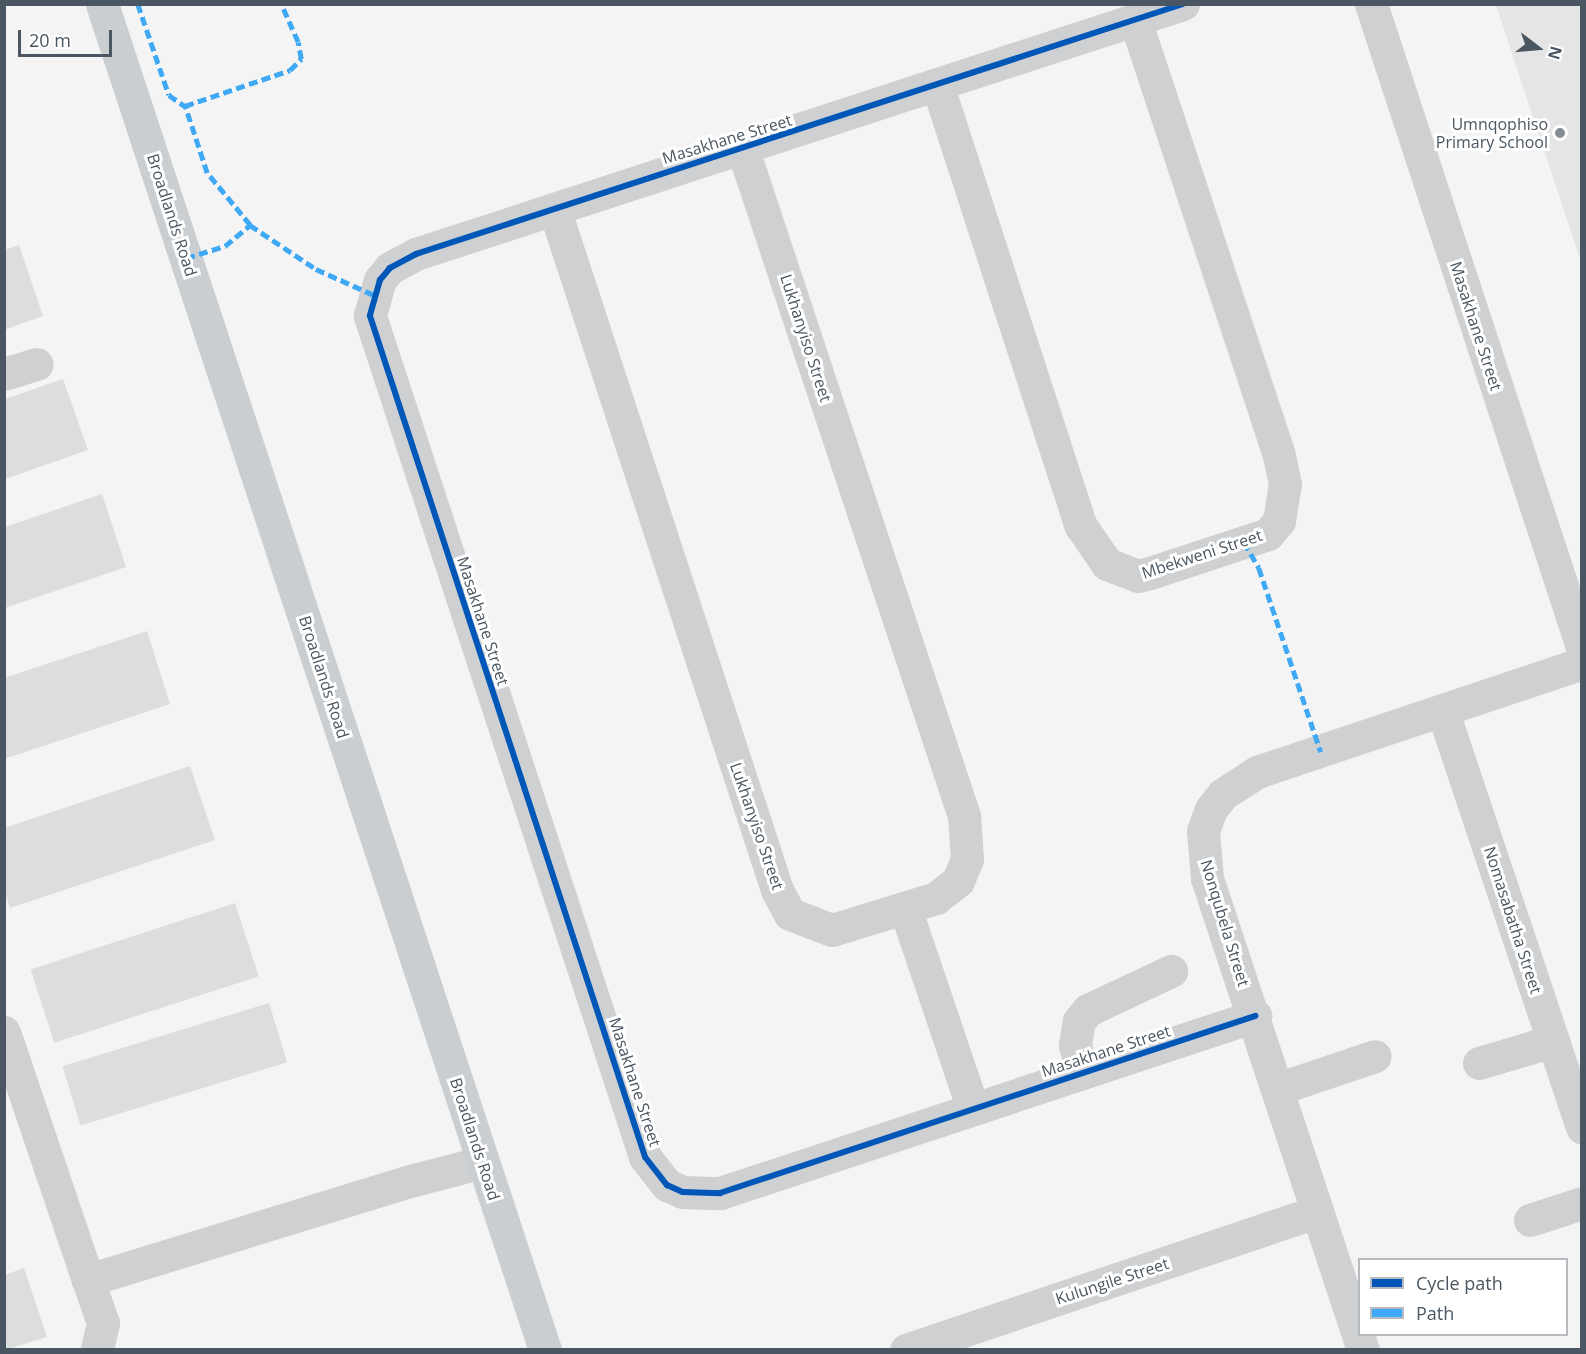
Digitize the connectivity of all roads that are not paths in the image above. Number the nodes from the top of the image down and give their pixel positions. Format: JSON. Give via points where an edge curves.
{"nodes":[{"id":1,"x":102,"y":4,"type":"edge"},
{"id":2,"x":1183,"y":4,"type":"edge"},
{"id":3,"x":1371,"y":4,"type":"edge"},
{"id":4,"x":1136,"y":22,"type":"junction"},
{"id":5,"x":938,"y":87,"type":"junction"},
{"id":6,"x":743,"y":150,"type":"junction"},
{"id":7,"x":555,"y":211,"type":"junction"},
{"id":8,"x":36,"y":364,"type":"dead end"},
{"id":9,"x":4,"y":374,"type":"edge"},
{"id":10,"x":1581,"y":647,"type":"edge"},
{"id":11,"x":1581,"y":663,"type":"edge"},
{"id":12,"x":1443,"y":712,"type":"junction"},
{"id":13,"x":905,"y":908,"type":"junction"},
{"id":14,"x":1171,"y":971,"type":"dead end"},
{"id":15,"x":1255,"y":1016,"type":"junction"},
{"id":16,"x":4,"y":1032,"type":"edge"},
{"id":17,"x":1553,"y":1041,"type":"junction"},
{"id":18,"x":1375,"y":1056,"type":"dead end"},
{"id":19,"x":1479,"y":1063,"type":"dead end"},
{"id":20,"x":1082,"y":1073,"type":"junction"},
{"id":21,"x":1278,"y":1089,"type":"junction"},
{"id":22,"x":17,"y":1107,"type":"edge"},
{"id":23,"x":973,"y":1109,"type":"junction"},
{"id":24,"x":1581,"y":1127,"type":"edge"},
{"id":25,"x":483,"y":1162,"type":"junction"},
{"id":26,"x":1581,"y":1203,"type":"edge"},
{"id":27,"x":1317,"y":1212,"type":"junction"},
{"id":28,"x":1530,"y":1220,"type":"dead end"},
{"id":29,"x":88,"y":1280,"type":"junction"},
{"id":30,"x":1358,"y":1335,"type":"edge"},
{"id":31,"x":97,"y":1350,"type":"edge"},
{"id":32,"x":545,"y":1350,"type":"edge"},
{"id":33,"x":906,"y":1350,"type":"edge"}],
"edges":[{"from":1,"to":25,"type":"main road","name":"Broadlands Road"},
{"from":2,"to":4,"type":"street","name":"Masakhane Street"},
{"from":3,"to":10,"type":"street","name":"Masakhane Street"},
{"from":4,"to":5,"type":"street","name":"Masakhane Street","via":[[1030,53]]},
{"from":4,"to":5,"type":"street","name":"Mbekweni Street","via":[[1280,455],[1285,484],[1282,513],[1268,534],[1171,567],[1138,576],[1124,572],[1107,564],[1081,526]]},
{"from":5,"to":6,"type":"street","name":"Masakhane Street"},
{"from":6,"to":7,"type":"street","name":"Masakhane Street"},
{"from":6,"to":13,"type":"street","name":"Lukhanyiso Street","via":[[964,816],[967,858],[958,880],[936,898]]},
{"from":7,"to":13,"type":"street","name":"Lukhanyiso Street","via":[[777,890],[790,914],[832,930]]},
{"from":7,"to":23,"type":"street","name":"Masakhane Street","via":[[416,254],[390,268],[377,288],[370,316],[645,1157],[667,1185],[683,1192],[720,1193]]},
{"from":8,"to":9,"type":"street"},
{"from":11,"to":12,"type":"street","name":"Nonqubela Street"},
{"from":12,"to":15,"type":"street","name":"Nonqubela Street","via":[[1257,772],[1239,781],[1211,809],[1203,831],[1208,878]]},
{"from":12,"to":17,"type":"street","name":"Nomasabatha Street"},
{"from":13,"to":23,"type":"street"},
{"from":14,"to":20,"type":"street","via":[[1088,1010],[1079,1021],[1076,1046]]},
{"from":15,"to":20,"type":"street","name":"Masakhane Street"},
{"from":15,"to":21,"type":"street","name":"Nonqubela Street"},
{"from":16,"to":22,"type":"street"},
{"from":17,"to":19,"type":"street"},
{"from":17,"to":24,"type":"street","name":"Nomasabatha Street"},
{"from":18,"to":21,"type":"street"},
{"from":20,"to":23,"type":"street","name":"Masakhane Street"},
{"from":21,"to":27,"type":"street","name":"Nonqubela Street"},
{"from":22,"to":29,"type":"street"},
{"from":25,"to":29,"type":"street","via":[[414,1179]]},
{"from":25,"to":32,"type":"main road","name":"Broadlands Road"},
{"from":26,"to":28,"type":"street"},
{"from":27,"to":30,"type":"street","name":"Nonqubela Street"},
{"from":27,"to":33,"type":"street","name":"Kulungile Street"},
{"from":29,"to":31,"type":"street","via":[[103,1323]]}]}
